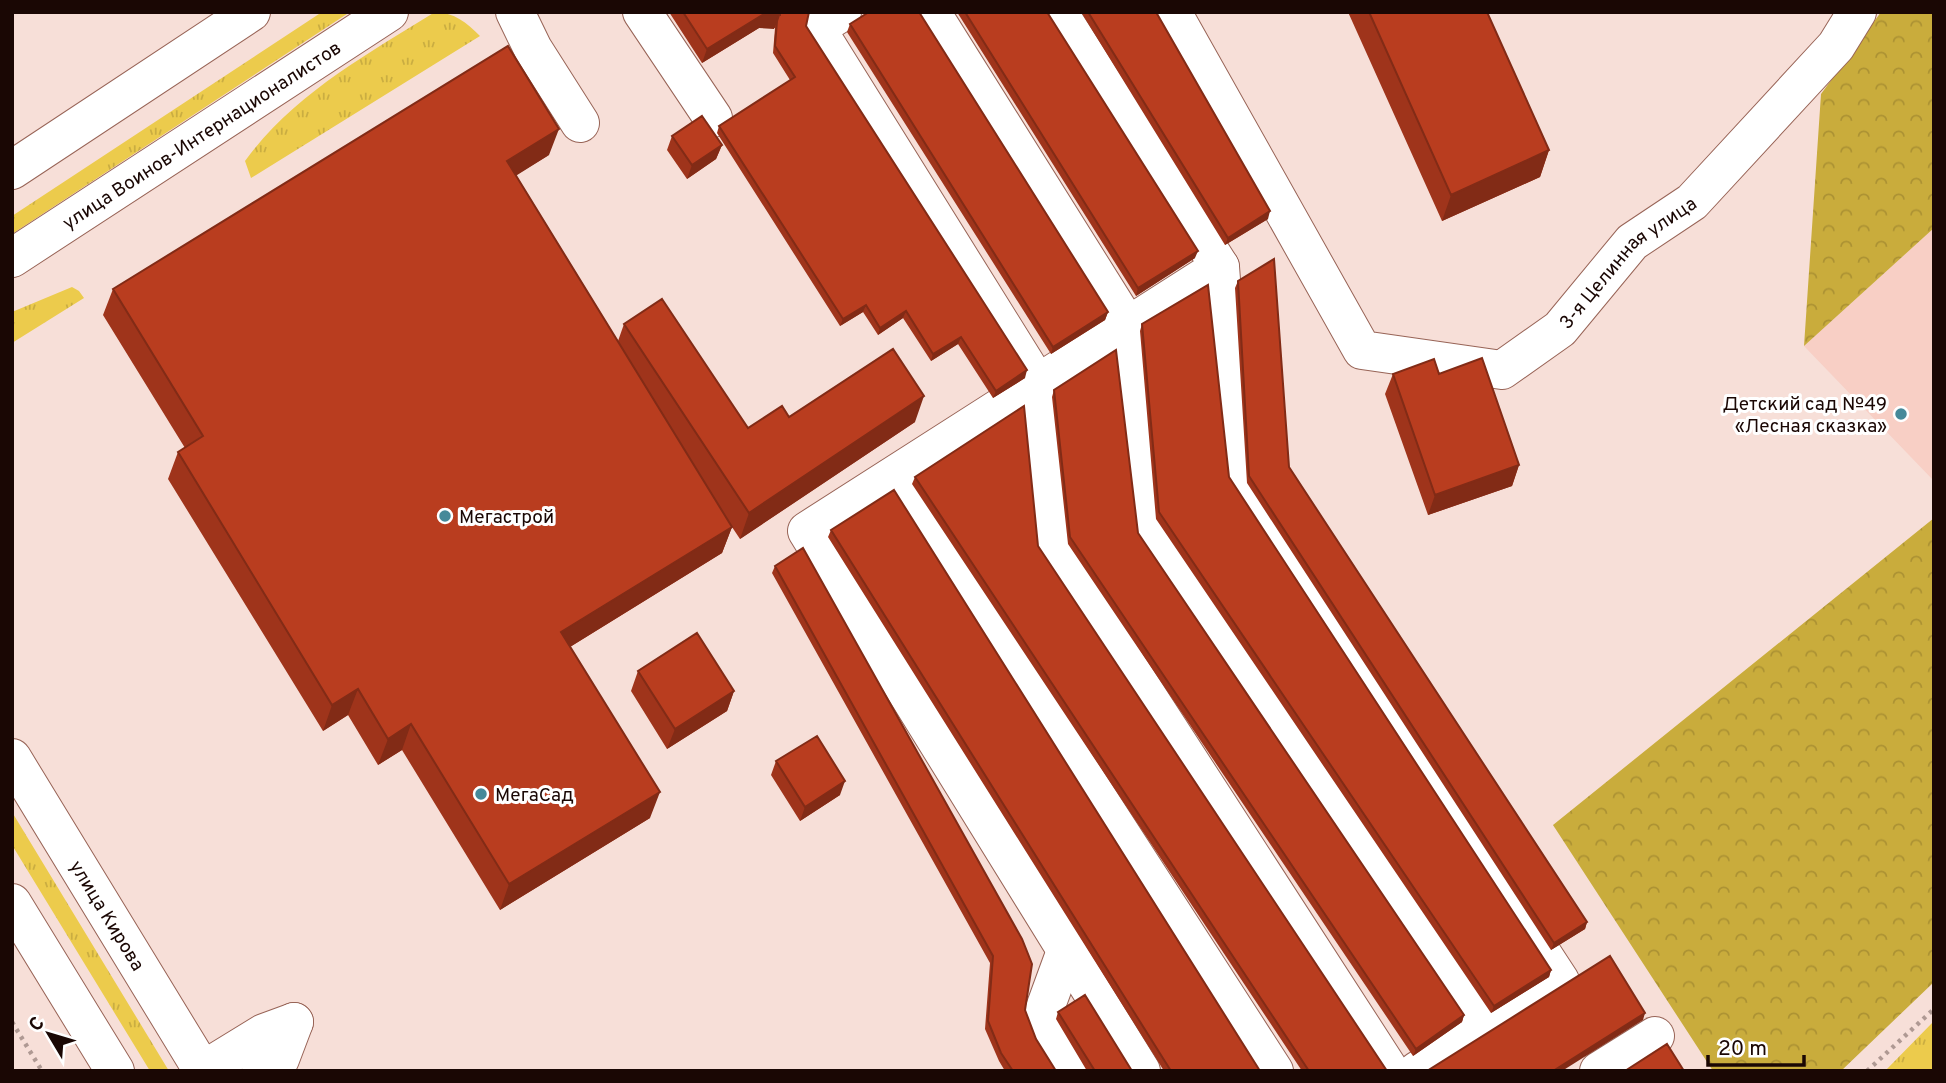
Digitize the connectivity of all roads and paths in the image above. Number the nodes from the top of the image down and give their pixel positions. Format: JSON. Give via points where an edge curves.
{"nodes":[{"id":1,"x":251,"y":12,"type":"edge"},
{"id":2,"x":389,"y":12,"type":"edge"},
{"id":3,"x":515,"y":12,"type":"edge"},
{"id":4,"x":642,"y":12,"type":"edge"},
{"id":5,"x":842,"y":12,"type":"edge"},
{"id":6,"x":931,"y":12,"type":"edge"},
{"id":7,"x":1058,"y":12,"type":"edge"},
{"id":8,"x":1171,"y":12,"type":"edge"},
{"id":9,"x":1857,"y":12,"type":"edge"},
{"id":10,"x":713,"y":118,"type":"dead end"},
{"id":11,"x":580,"y":123,"type":"dead end"},
{"id":12,"x":12,"y":170,"type":"edge"},
{"id":13,"x":12,"y":258,"type":"edge"},
{"id":14,"x":1220,"y":267,"type":"junction"},
{"id":15,"x":1128,"y":326,"type":"junction"},
{"id":16,"x":1038,"y":384,"type":"junction"},
{"id":17,"x":891,"y":478,"type":"junction"},
{"id":18,"x":12,"y":758,"type":"edge"},
{"id":19,"x":12,"y":903,"type":"edge"},
{"id":20,"x":1066,"y":951,"type":"junction"},
{"id":21,"x":1934,"y":1009,"type":"edge"},
{"id":22,"x":12,"y":1022,"type":"edge"},
{"id":23,"x":1485,"y":1028,"type":"junction"},
{"id":24,"x":1656,"y":1036,"type":"dead end"},
{"id":25,"x":42,"y":1071,"type":"edge"},
{"id":26,"x":115,"y":1071,"type":"edge"},
{"id":27,"x":202,"y":1071,"type":"edge"},
{"id":28,"x":261,"y":1071,"type":"edge"},
{"id":29,"x":1071,"y":1071,"type":"edge"},
{"id":30,"x":1141,"y":1071,"type":"edge"},
{"id":31,"x":1274,"y":1071,"type":"edge"},
{"id":32,"x":1390,"y":1071,"type":"edge"},
{"id":33,"x":1416,"y":1071,"type":"edge"},
{"id":34,"x":1599,"y":1071,"type":"edge"},
{"id":35,"x":1867,"y":1071,"type":"edge"}],
"edges":[{"from":1,"to":12,"type":"street"},
{"from":2,"to":13,"type":"street","name":"улица Воинов-Интернационалистов"},
{"from":3,"to":11,"type":"street"},
{"from":4,"to":10,"type":"street"},
{"from":5,"to":16,"type":"street","via":[[817,28]]},
{"from":6,"to":15,"type":"street"},
{"from":7,"to":14,"type":"street"},
{"from":8,"to":9,"type":"street","name":"3-я Целинная улица","via":[[1362,350],[1502,370],[1560,329],[1632,242],[1692,202],[1836,46]]},
{"from":14,"to":15,"type":"street"},
{"from":14,"to":23,"type":"street","via":[[1237,487],[1560,981]]},
{"from":15,"to":16,"type":"street"},
{"from":15,"to":23,"type":"street","via":[[1147,531]]},
{"from":16,"to":17,"type":"street"},
{"from":16,"to":32,"type":"street","via":[[1054,552]]},
{"from":17,"to":20,"type":"street","via":[[807,531]]},
{"from":17,"to":31,"type":"street"},
{"from":18,"to":27,"type":"street","name":"улица Кирова"},
{"from":19,"to":26,"type":"street"},
{"from":20,"to":29,"type":"street","via":[[1040,1022]]},
{"from":20,"to":30,"type":"street"},
{"from":21,"to":35,"type":"path"},
{"from":22,"to":25,"type":"path"},
{"from":23,"to":33,"type":"street"},
{"from":24,"to":34,"type":"street"},
{"from":27,"to":28,"type":"street","via":[[264,1033],[294,1022],[280,1059]]}]}
